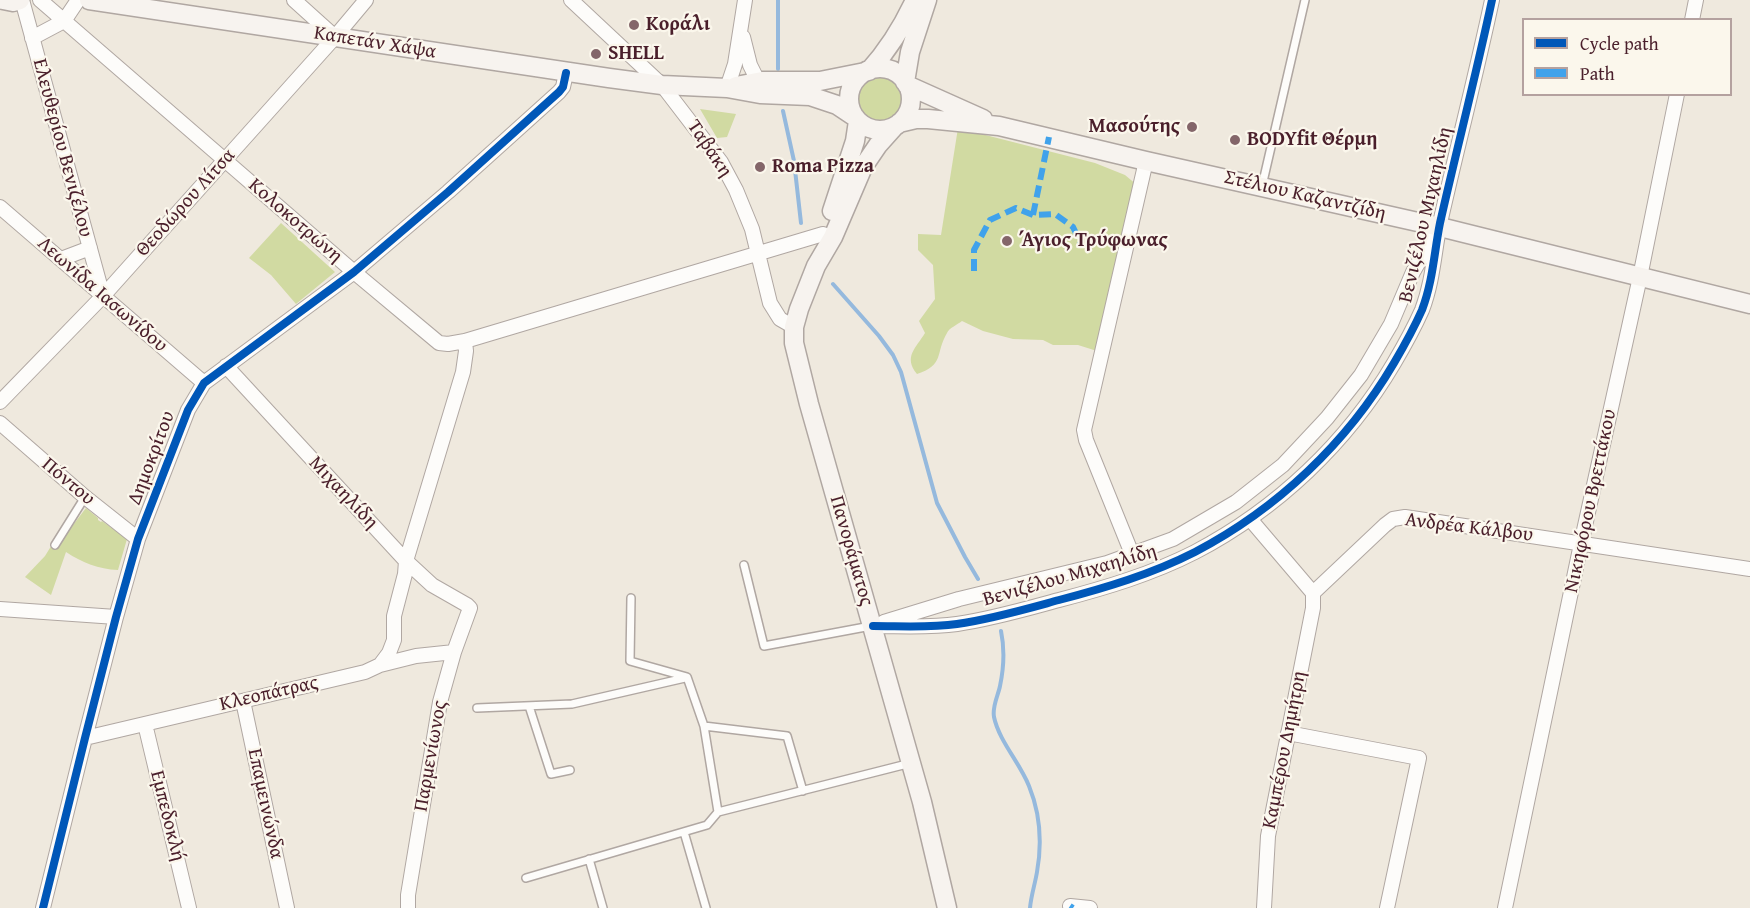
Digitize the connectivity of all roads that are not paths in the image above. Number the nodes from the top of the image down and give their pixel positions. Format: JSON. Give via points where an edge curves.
{"nodes":[{"id":1,"x":3,"y":0,"type":"edge"},
{"id":2,"x":21,"y":0,"type":"edge"},
{"id":3,"x":40,"y":0,"type":"edge"},
{"id":4,"x":78,"y":0,"type":"edge"},
{"id":5,"x":88,"y":0,"type":"edge"},
{"id":6,"x":294,"y":0,"type":"edge"},
{"id":7,"x":366,"y":0,"type":"edge"},
{"id":8,"x":572,"y":0,"type":"edge"},
{"id":9,"x":745,"y":0,"type":"edge"},
{"id":10,"x":915,"y":0,"type":"edge"},
{"id":11,"x":927,"y":0,"type":"edge"},
{"id":12,"x":1305,"y":0,"type":"edge"},
{"id":13,"x":1492,"y":0,"type":"edge"},
{"id":14,"x":1696,"y":0,"type":"edge"},
{"id":15,"x":1692,"y":18,"type":"edge"},
{"id":16,"x":64,"y":21,"type":"junction"},
{"id":17,"x":742,"y":28,"type":"junction"},
{"id":18,"x":335,"y":37,"type":"junction"},
{"id":19,"x":32,"y":38,"type":"junction"},
{"id":20,"x":867,"y":72,"type":"junction"},
{"id":21,"x":566,"y":73,"type":"junction"},
{"id":22,"x":906,"y":83,"type":"junction"},
{"id":23,"x":662,"y":85,"type":"junction"},
{"id":24,"x":777,"y":87,"type":"junction"},
{"id":25,"x":727,"y":88,"type":"junction"},
{"id":26,"x":1677,"y":96,"type":"edge"},
{"id":27,"x":856,"y":119,"type":"junction"},
{"id":28,"x":897,"y":124,"type":"junction"},
{"id":29,"x":999,"y":126,"type":"junction"},
{"id":30,"x":225,"y":160,"type":"junction"},
{"id":31,"x":1146,"y":161,"type":"junction"},
{"id":32,"x":1262,"y":186,"type":"junction"},
{"id":33,"x":0,"y":207,"type":"edge"},
{"id":34,"x":1440,"y":227,"type":"junction"},
{"id":35,"x":823,"y":234,"type":"junction"},
{"id":36,"x":90,"y":248,"type":"junction"},
{"id":37,"x":759,"y":253,"type":"junction"},
{"id":38,"x":61,"y":260,"type":"junction"},
{"id":39,"x":816,"y":266,"type":"junction"},
{"id":40,"x":354,"y":272,"type":"junction"},
{"id":41,"x":1640,"y":277,"type":"junction"},
{"id":42,"x":103,"y":296,"type":"junction"},
{"id":43,"x":1750,"y":304,"type":"edge"},
{"id":44,"x":794,"y":327,"type":"junction"},
{"id":45,"x":465,"y":341,"type":"junction"},
{"id":46,"x":226,"y":366,"type":"junction"},
{"id":47,"x":204,"y":383,"type":"junction"},
{"id":48,"x":0,"y":402,"type":"edge"},
{"id":49,"x":0,"y":423,"type":"edge"},
{"id":50,"x":85,"y":497,"type":"junction"},
{"id":51,"x":1250,"y":519,"type":"junction"},
{"id":52,"x":138,"y":539,"type":"junction"},
{"id":53,"x":1581,"y":544,"type":"junction"},
{"id":54,"x":55,"y":545,"type":"dead end"},
{"id":55,"x":1132,"y":554,"type":"junction"},
{"id":56,"x":406,"y":561,"type":"junction"},
{"id":57,"x":744,"y":565,"type":"dead end"},
{"id":58,"x":1750,"y":569,"type":"edge"},
{"id":59,"x":1313,"y":593,"type":"junction"},
{"id":60,"x":631,"y":598,"type":"dead end"},
{"id":61,"x":470,"y":608,"type":"joint"},
{"id":62,"x":0,"y":609,"type":"edge"},
{"id":63,"x":116,"y":616,"type":"junction"},
{"id":64,"x":873,"y":626,"type":"junction"},
{"id":65,"x":454,"y":652,"type":"junction"},
{"id":66,"x":380,"y":665,"type":"junction"},
{"id":67,"x":687,"y":677,"type":"junction"},
{"id":68,"x":243,"y":701,"type":"junction"},
{"id":69,"x":529,"y":706,"type":"junction"},
{"id":70,"x":477,"y":708,"type":"dead end"},
{"id":71,"x":145,"y":724,"type":"junction"},
{"id":72,"x":704,"y":726,"type":"junction"},
{"id":73,"x":1288,"y":733,"type":"junction"},
{"id":74,"x":85,"y":738,"type":"junction"},
{"id":75,"x":911,"y":763,"type":"junction"},
{"id":76,"x":570,"y":770,"type":"dead end"},
{"id":77,"x":803,"y":791,"type":"junction"},
{"id":78,"x":718,"y":812,"type":"junction"},
{"id":79,"x":684,"y":832,"type":"junction"},
{"id":80,"x":590,"y":860,"type":"junction"},
{"id":81,"x":526,"y":878,"type":"dead end"},
{"id":82,"x":1070,"y":906,"type":"dead end"},
{"id":83,"x":43,"y":908,"type":"edge"},
{"id":84,"x":189,"y":908,"type":"edge"},
{"id":85,"x":287,"y":908,"type":"edge"},
{"id":86,"x":408,"y":908,"type":"edge"},
{"id":87,"x":603,"y":908,"type":"edge"},
{"id":88,"x":705,"y":908,"type":"edge"},
{"id":89,"x":947,"y":908,"type":"edge"},
{"id":90,"x":1090,"y":908,"type":"edge"},
{"id":91,"x":1264,"y":908,"type":"edge"},
{"id":92,"x":1387,"y":908,"type":"edge"},
{"id":93,"x":1505,"y":908,"type":"edge"}],
"edges":[{"from":1,"to":2,"type":"main road"},
{"from":2,"to":19,"type":"street","name":"Ελευθερίου Βενιζέλου"},
{"from":3,"to":16,"type":"street","name":"Κολοκοτρώνη"},
{"from":4,"to":16,"type":"street"},
{"from":5,"to":18,"type":"main road","name":"Καπετάν Χάψα"},
{"from":6,"to":18,"type":"street"},
{"from":7,"to":18,"type":"street","name":"Θεοδώρου Λίτσα"},
{"from":8,"to":23,"type":"street","name":"Ταβάκη"},
{"from":9,"to":17,"type":"street"},
{"from":10,"to":20,"type":"main road","via":[[892,41]]},
{"from":11,"to":22,"type":"main road","via":[[910,51]]},
{"from":12,"to":32,"type":"lane"},
{"from":13,"to":34,"type":"street","name":"Βενιζέλου Μιχαηλίδη"},
{"from":14,"to":15,"type":"street"},
{"from":16,"to":19,"type":"street"},
{"from":16,"to":30,"type":"street","name":"Κολοκοτρώνη"},
{"from":17,"to":24,"type":"street","via":[[750,65]]},
{"from":17,"to":25,"type":"street"},
{"from":18,"to":21,"type":"main road","name":"Καπετάν Χάψα"},
{"from":18,"to":30,"type":"street","name":"Θεοδώρου Λίτσα"},
{"from":19,"to":36,"type":"street","name":"Ελευθερίου Βενιζέλου"},
{"from":20,"to":22,"type":"main road","via":[[889,70]]},
{"from":20,"to":24,"type":"main road"},
{"from":20,"to":27,"type":"main road","via":[[856,80],[850,93]]},
{"from":21,"to":23,"type":"main road","name":"Καπετάν Χάψα"},
{"from":21,"to":40,"type":"street","name":"Δημοκρίτου","via":[[559,92]]},
{"from":22,"to":28,"type":"main road","via":[[910,105]]},
{"from":22,"to":29,"type":"main road","name":"Στέλιου Καζαντζίδη"},
{"from":23,"to":25,"type":"main road"},
{"from":23,"to":37,"type":"street","name":"Ταβάκη","via":[[721,162],[750,223]]},
{"from":24,"to":25,"type":"main road","via":[[759,94]]},
{"from":24,"to":27,"type":"main road","via":[[828,101]]},
{"from":26,"to":41,"type":"street","name":"Νικηφόρου Βρεττάκου"},
{"from":27,"to":28,"type":"main road","via":[[873,129]]},
{"from":27,"to":35,"type":"main road","name":"Πανοράματος","via":[[855,141]]},
{"from":28,"to":29,"type":"main road","name":"Στέλιου Καζαντζίδη","via":[[928,119]]},
{"from":28,"to":39,"type":"main road","name":"Πανοράματος","via":[[863,167]]},
{"from":29,"to":31,"type":"main road","name":"Στέλιου Καζαντζίδη"},
{"from":30,"to":40,"type":"street","name":"Κολοκοτρώνη"},
{"from":30,"to":42,"type":"street","name":"Θεοδώρου Λίτσα"},
{"from":31,"to":32,"type":"main road","name":"Στέλιου Καζαντζίδη"},
{"from":31,"to":55,"type":"street","via":[[1084,430]]},
{"from":32,"to":34,"type":"main road","name":"Στέλιου Καζαντζίδη"},
{"from":33,"to":38,"type":"street","name":"Λεωνίδα Ιασωνίδου"},
{"from":34,"to":41,"type":"main road","name":"Στέλιου Καζαντζίδη"},
{"from":34,"to":51,"type":"street","name":"Βενιζέλου Μιχαηλίδη","via":[[1434,271],[1421,312],[1377,390],[1320,460]]},
{"from":34,"to":55,"type":"street","name":"Βενιζέλου Μιχαηλίδη","via":[[1413,272],[1391,324],[1328,418],[1283,465],[1236,502],[1173,539]]},
{"from":35,"to":37,"type":"street","name":"Κολοκοτρώνη"},
{"from":35,"to":39,"type":"main road","name":"Πανοράματος"},
{"from":36,"to":38,"type":"street"},
{"from":36,"to":42,"type":"street","name":"Ελευθερίου Βενιζέλου"},
{"from":37,"to":44,"type":"street","name":"Ταβάκη","via":[[772,308],[780,319]]},
{"from":37,"to":45,"type":"street","name":"Κολοκοτρώνη"},
{"from":38,"to":42,"type":"street","name":"Λεωνίδα Ιασωνίδου"},
{"from":39,"to":44,"type":"main road","name":"Πανοράματος"},
{"from":40,"to":45,"type":"street","name":"Κολοκοτρώνη","via":[[440,343]]},
{"from":40,"to":46,"type":"street","name":"Δημοκρίτου"},
{"from":41,"to":43,"type":"main road","name":"Στέλιου Καζαντζίδη"},
{"from":41,"to":53,"type":"street","name":"Νικηφόρου Βρεττάκου"},
{"from":42,"to":47,"type":"street","name":"Λεωνίδα Ιασωνίδου"},
{"from":42,"to":48,"type":"street","name":"Θεοδώρου Λίτσα"},
{"from":44,"to":64,"type":"main road","name":"Πανοράματος","via":[[800,371]]},
{"from":45,"to":56,"type":"street","via":[[463,372]]},
{"from":46,"to":47,"type":"street","name":"Δημοκρίτου"},
{"from":46,"to":56,"type":"street","name":"Μιχαηλίδη"},
{"from":47,"to":52,"type":"street","name":"Δημοκρίτου","via":[[188,410]]},
{"from":49,"to":50,"type":"street","name":"Πόντου"},
{"from":50,"to":52,"type":"street","name":"Πόντου"},
{"from":50,"to":54,"type":"lane"},
{"from":51,"to":59,"type":"street"},
{"from":51,"to":64,"type":"street","name":"Βενιζέλου Μιχαηλίδη","via":[[1172,563],[1088,592],[957,624]]},
{"from":52,"to":63,"type":"street","name":"Δημοκρίτου"},
{"from":53,"to":58,"type":"street","name":"Ανδρέα Κάλβου"},
{"from":53,"to":59,"type":"street","name":"Ανδρέα Κάλβου","via":[[1405,517],[1393,519]]},
{"from":53,"to":93,"type":"street","name":"Νικηφόρου Βρεττάκου"},
{"from":55,"to":64,"type":"street","name":"Βενιζέλου Μιχαηλίδη"},
{"from":56,"to":61,"type":"street","name":"Μιχαηλίδη","via":[[432,585]]},
{"from":56,"to":66,"type":"street","via":[[394,616],[394,640]]},
{"from":57,"to":64,"type":"lane","via":[[764,646]]},
{"from":59,"to":73,"type":"street","name":"Καμπέρου Δημήτρη"},
{"from":60,"to":67,"type":"lane","via":[[630,661]]},
{"from":61,"to":65,"type":"street","name":"Παρμενίωνος"},
{"from":62,"to":63,"type":"street"},
{"from":63,"to":74,"type":"street","name":"Δημοκρίτου"},
{"from":64,"to":75,"type":"main road","name":"Πανοράματος"},
{"from":65,"to":66,"type":"street","name":"Κλεοπάτρας"},
{"from":65,"to":86,"type":"street","name":"Παρμενίωνος","via":[[440,702]]},
{"from":66,"to":68,"type":"street","name":"Κλεοπάτρας"},
{"from":67,"to":69,"type":"lane","via":[[572,704]]},
{"from":67,"to":72,"type":"lane"},
{"from":68,"to":71,"type":"street","name":"Κλεοπάτρας"},
{"from":68,"to":85,"type":"street","name":"Επαμεινώνδα"},
{"from":69,"to":70,"type":"lane"},
{"from":69,"to":76,"type":"lane","via":[[551,774]]},
{"from":71,"to":74,"type":"street","name":"Κλεοπάτρας"},
{"from":71,"to":84,"type":"street","name":"Εμπεδοκλή"},
{"from":72,"to":77,"type":"lane","via":[[788,736]]},
{"from":72,"to":78,"type":"lane"},
{"from":73,"to":91,"type":"street","name":"Καμπέρου Δημήτρη","via":[[1268,836]]},
{"from":73,"to":92,"type":"street","via":[[1419,758]]},
{"from":74,"to":83,"type":"street","name":"Δημοκρίτου"},
{"from":75,"to":77,"type":"lane"},
{"from":75,"to":89,"type":"main road","name":"Πανοράματος"},
{"from":77,"to":78,"type":"lane"},
{"from":78,"to":79,"type":"lane","via":[[707,825]]},
{"from":79,"to":80,"type":"lane"},
{"from":79,"to":88,"type":"lane"},
{"from":80,"to":81,"type":"lane"},
{"from":80,"to":87,"type":"lane"},
{"from":82,"to":90,"type":"street"}]}
